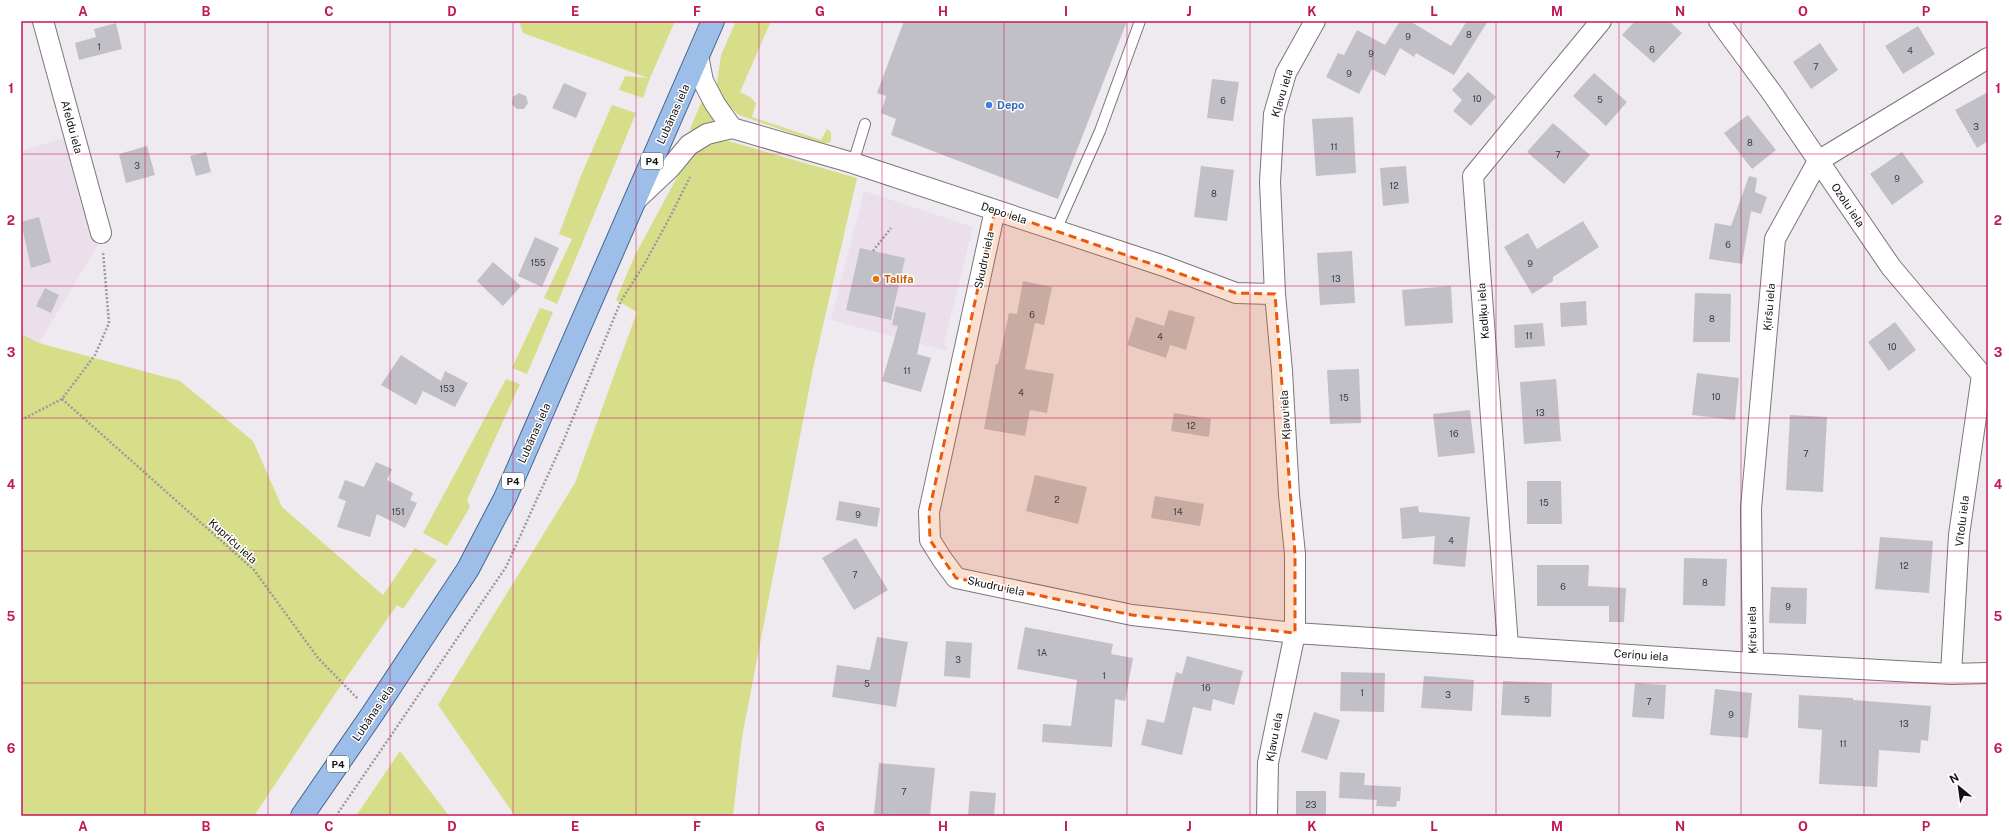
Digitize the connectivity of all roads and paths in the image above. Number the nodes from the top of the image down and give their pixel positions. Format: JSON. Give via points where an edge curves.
{"nodes":[{"id":1,"x":43,"y":21,"type":"edge"},
{"id":2,"x":713,"y":21,"type":"edge"},
{"id":3,"x":1140,"y":21,"type":"edge"},
{"id":4,"x":1315,"y":21,"type":"edge"},
{"id":5,"x":1601,"y":21,"type":"edge"},
{"id":6,"x":1719,"y":21,"type":"edge"},
{"id":7,"x":698,"y":56,"type":"junction"},
{"id":8,"x":1988,"y":58,"type":"edge"},
{"id":9,"x":865,"y":124,"type":"dead end"},
{"id":10,"x":732,"y":128,"type":"junction"},
{"id":11,"x":1818,"y":161,"type":"junction"},
{"id":12,"x":854,"y":163,"type":"junction"},
{"id":13,"x":636,"y":200,"type":"junction"},
{"id":14,"x":995,"y":210,"type":"junction"},
{"id":15,"x":891,"y":228,"type":"dead end"},
{"id":16,"x":1056,"y":230,"type":"junction"},
{"id":17,"x":101,"y":233,"type":"joint"},
{"id":18,"x":873,"y":251,"type":"dead end"},
{"id":19,"x":1275,"y":294,"type":"junction"},
{"id":20,"x":1986,"y":375,"type":"edge"},
{"id":21,"x":62,"y":399,"type":"junction"},
{"id":22,"x":21,"y":420,"type":"edge"},
{"id":23,"x":1295,"y":632,"type":"junction"},
{"id":24,"x":1508,"y":646,"type":"junction"},
{"id":25,"x":1752,"y":663,"type":"junction"},
{"id":26,"x":1988,"y":673,"type":"edge"},
{"id":27,"x":1951,"y":674,"type":"junction"},
{"id":28,"x":373,"y":712,"type":"junction"},
{"id":29,"x":302,"y":816,"type":"edge"},
{"id":30,"x":1267,"y":816,"type":"edge"}],
"edges":[{"from":1,"to":17,"type":"street","name":"Afeldu iela"},
{"from":2,"to":7,"type":"main road","name":"Lubānas iela","number":"P4"},
{"from":3,"to":16,"type":"lane","via":[[1100,131]]},
{"from":4,"to":19,"type":"street","name":"Kļavu iela","via":[[1286,73],[1274,114],[1270,182]]},
{"from":5,"to":24,"type":"street","name":"Kadiķu iela","via":[[1473,176]]},
{"from":6,"to":11,"type":"street","name":"Ozolu iela","via":[[1772,92]]},
{"from":7,"to":10,"type":"street","via":[[703,81]]},
{"from":7,"to":13,"type":"main road","name":"Lubānas iela","number":"P4"},
{"from":8,"to":11,"type":"street","name":"Ķiršu iela"},
{"from":9,"to":12,"type":"lane"},
{"from":10,"to":12,"type":"street","name":"Depo iela"},
{"from":10,"to":13,"type":"street","name":"Depo iela","via":[[707,134],[689,145],[670,168]]},
{"from":11,"to":20,"type":"street","name":"Ozolu iela","via":[[1891,267]]},
{"from":11,"to":25,"type":"street","name":"Ķiršu iela","via":[[1775,239],[1751,508]]},
{"from":12,"to":14,"type":"street","name":"Depo iela"},
{"from":13,"to":28,"type":"main road","name":"Lubānas iela","number":"P4","via":[[505,498],[468,569]]},
{"from":14,"to":16,"type":"street","name":"Depo iela"},
{"from":14,"to":23,"type":"street","name":"Skudru iela","via":[[929,512],[930,540],[942,559],[956,578],[1132,615]]},
{"from":15,"to":18,"type":"path"},
{"from":16,"to":19,"type":"street","name":"Depo iela","via":[[1236,293]]},
{"from":17,"to":21,"type":"path","via":[[109,323],[95,355]]},
{"from":19,"to":23,"type":"street","name":"Kļavu iela","via":[[1295,554]]},
{"from":20,"to":27,"type":"street","name":"Vītolu iela","via":[[1959,535]]},
{"from":21,"to":22,"type":"path"},
{"from":21,"to":28,"type":"path","name":"Kupriču iela","via":[[254,570],[318,658]]},
{"from":23,"to":24,"type":"street","name":"Ceriņu iela"},
{"from":23,"to":30,"type":"street","name":"Kļavu iela","via":[[1268,763]]},
{"from":24,"to":25,"type":"street","name":"Ceriņu iela"},
{"from":25,"to":27,"type":"street","name":"Ceriņu iela"},
{"from":26,"to":27,"type":"street","name":"Ceriņu iela"},
{"from":28,"to":29,"type":"main road","name":"Lubānas iela","number":"P4"}]}
